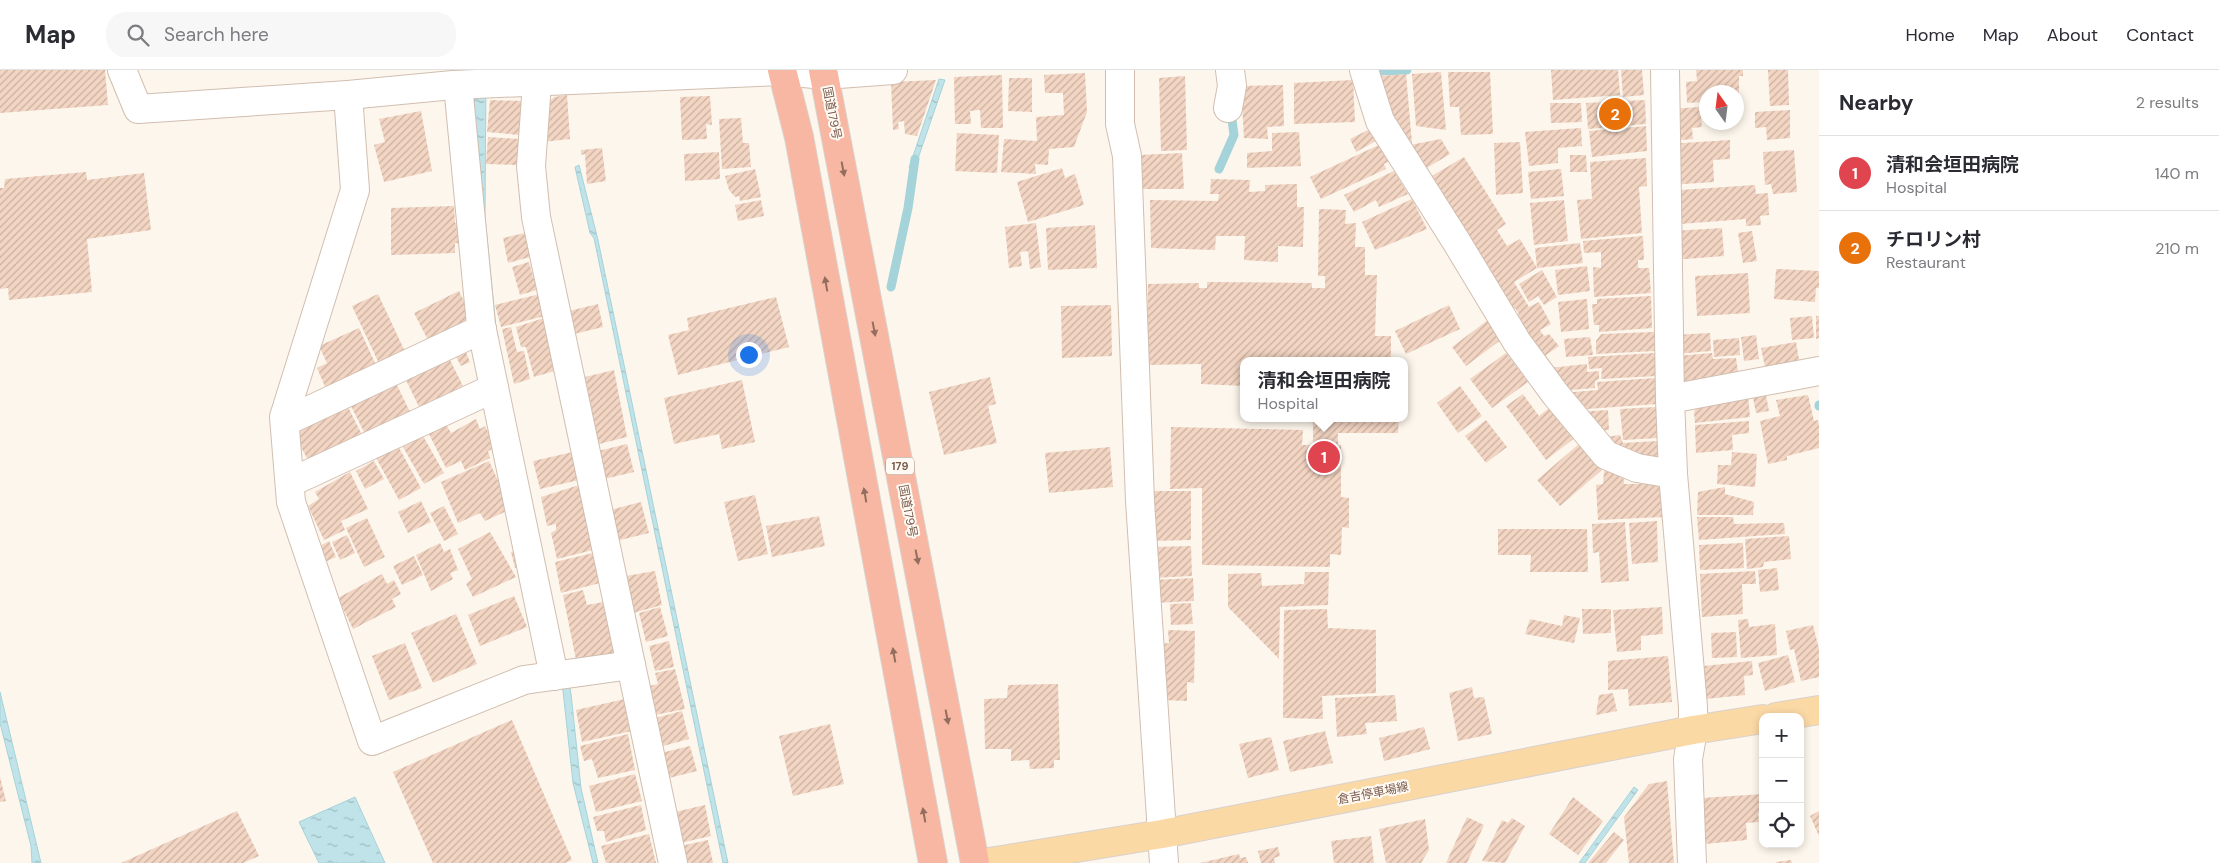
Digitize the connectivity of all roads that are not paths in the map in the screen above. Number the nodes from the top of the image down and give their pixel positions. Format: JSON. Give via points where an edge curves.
{"nodes":[{"id":1,"x":122,"y":70,"type":"edge"},
{"id":2,"x":893,"y":70,"type":"edge"},
{"id":3,"x":1120,"y":70,"type":"edge"},
{"id":4,"x":1230,"y":70,"type":"edge"},
{"id":5,"x":1364,"y":70,"type":"edge"},
{"id":6,"x":1665,"y":70,"type":"edge"},
{"id":7,"x":782,"y":71,"type":"edge"},
{"id":8,"x":824,"y":72,"type":"edge"},
{"id":9,"x":538,"y":76,"type":"edge"},
{"id":10,"x":458,"y":85,"type":"junction"},
{"id":11,"x":348,"y":95,"type":"junction"},
{"id":12,"x":1228,"y":108,"type":"dead end"},
{"id":13,"x":482,"y":329,"type":"junction"},
{"id":14,"x":1819,"y":371,"type":"edge"},
{"id":15,"x":494,"y":388,"type":"junction"},
{"id":16,"x":1670,"y":399,"type":"junction"},
{"id":17,"x":293,"y":418,"type":"dead end"},
{"id":18,"x":1673,"y":474,"type":"junction"},
{"id":19,"x":300,"y":478,"type":"dead end"},
{"id":20,"x":631,"y":665,"type":"junction"},
{"id":21,"x":554,"y":676,"type":"junction"},
{"id":22,"x":1819,"y":710,"type":"edge"},
{"id":23,"x":1801,"y":713,"type":"edge"},
{"id":24,"x":1759,"y":720,"type":"edge"},
{"id":25,"x":1693,"y":730,"type":"junction"},
{"id":26,"x":1162,"y":834,"type":"junction"},
{"id":27,"x":672,"y":863,"type":"edge"},
{"id":28,"x":933,"y":863,"type":"edge"},
{"id":29,"x":975,"y":863,"type":"edge"},
{"id":30,"x":983,"y":863,"type":"edge"},
{"id":31,"x":1164,"y":863,"type":"edge"},
{"id":32,"x":1692,"y":863,"type":"edge"}],
"edges":[{"from":1,"to":11,"type":"street","via":[[138,109]]},
{"from":2,"to":8,"type":"street"},
{"from":3,"to":26,"type":"street","via":[[1120,124],[1127,156],[1140,501]]},
{"from":4,"to":12,"type":"street","via":[[1232,86]]},
{"from":5,"to":18,"type":"street","via":[[1380,121],[1516,342],[1556,395],[1606,455],[1637,468]]},
{"from":6,"to":16,"type":"street"},
{"from":7,"to":8,"type":"street"},
{"from":7,"to":9,"type":"street"},
{"from":28,"to":7,"type":"highway","one_way":true,"via":[[799,137]]},
{"from":8,"to":29,"type":"highway","name":"国道179号","number":"179","one_way":true},
{"from":9,"to":10,"type":"street"},
{"from":9,"to":20,"type":"street","via":[[531,166],[536,217]]},
{"from":10,"to":11,"type":"street"},
{"from":10,"to":13,"type":"street"},
{"from":11,"to":21,"type":"street","via":[[355,190],[284,417],[291,502],[372,741],[524,680]]},
{"from":13,"to":15,"type":"street"},
{"from":13,"to":17,"type":"street"},
{"from":14,"to":16,"type":"street"},
{"from":15,"to":19,"type":"street"},
{"from":15,"to":21,"type":"street"},
{"from":16,"to":18,"type":"street"},
{"from":18,"to":25,"type":"street"},
{"from":20,"to":21,"type":"street"},
{"from":20,"to":27,"type":"street"},
{"from":22,"to":23,"type":"main road"},
{"from":24,"to":25,"type":"main road","name":"倉吉停車場線"},
{"from":25,"to":26,"type":"main road","name":"倉吉停車場線"},
{"from":25,"to":32,"type":"street","via":[[1688,759]]},
{"from":26,"to":30,"type":"main road","name":"倉吉停車場線"},
{"from":26,"to":31,"type":"street"}]}
